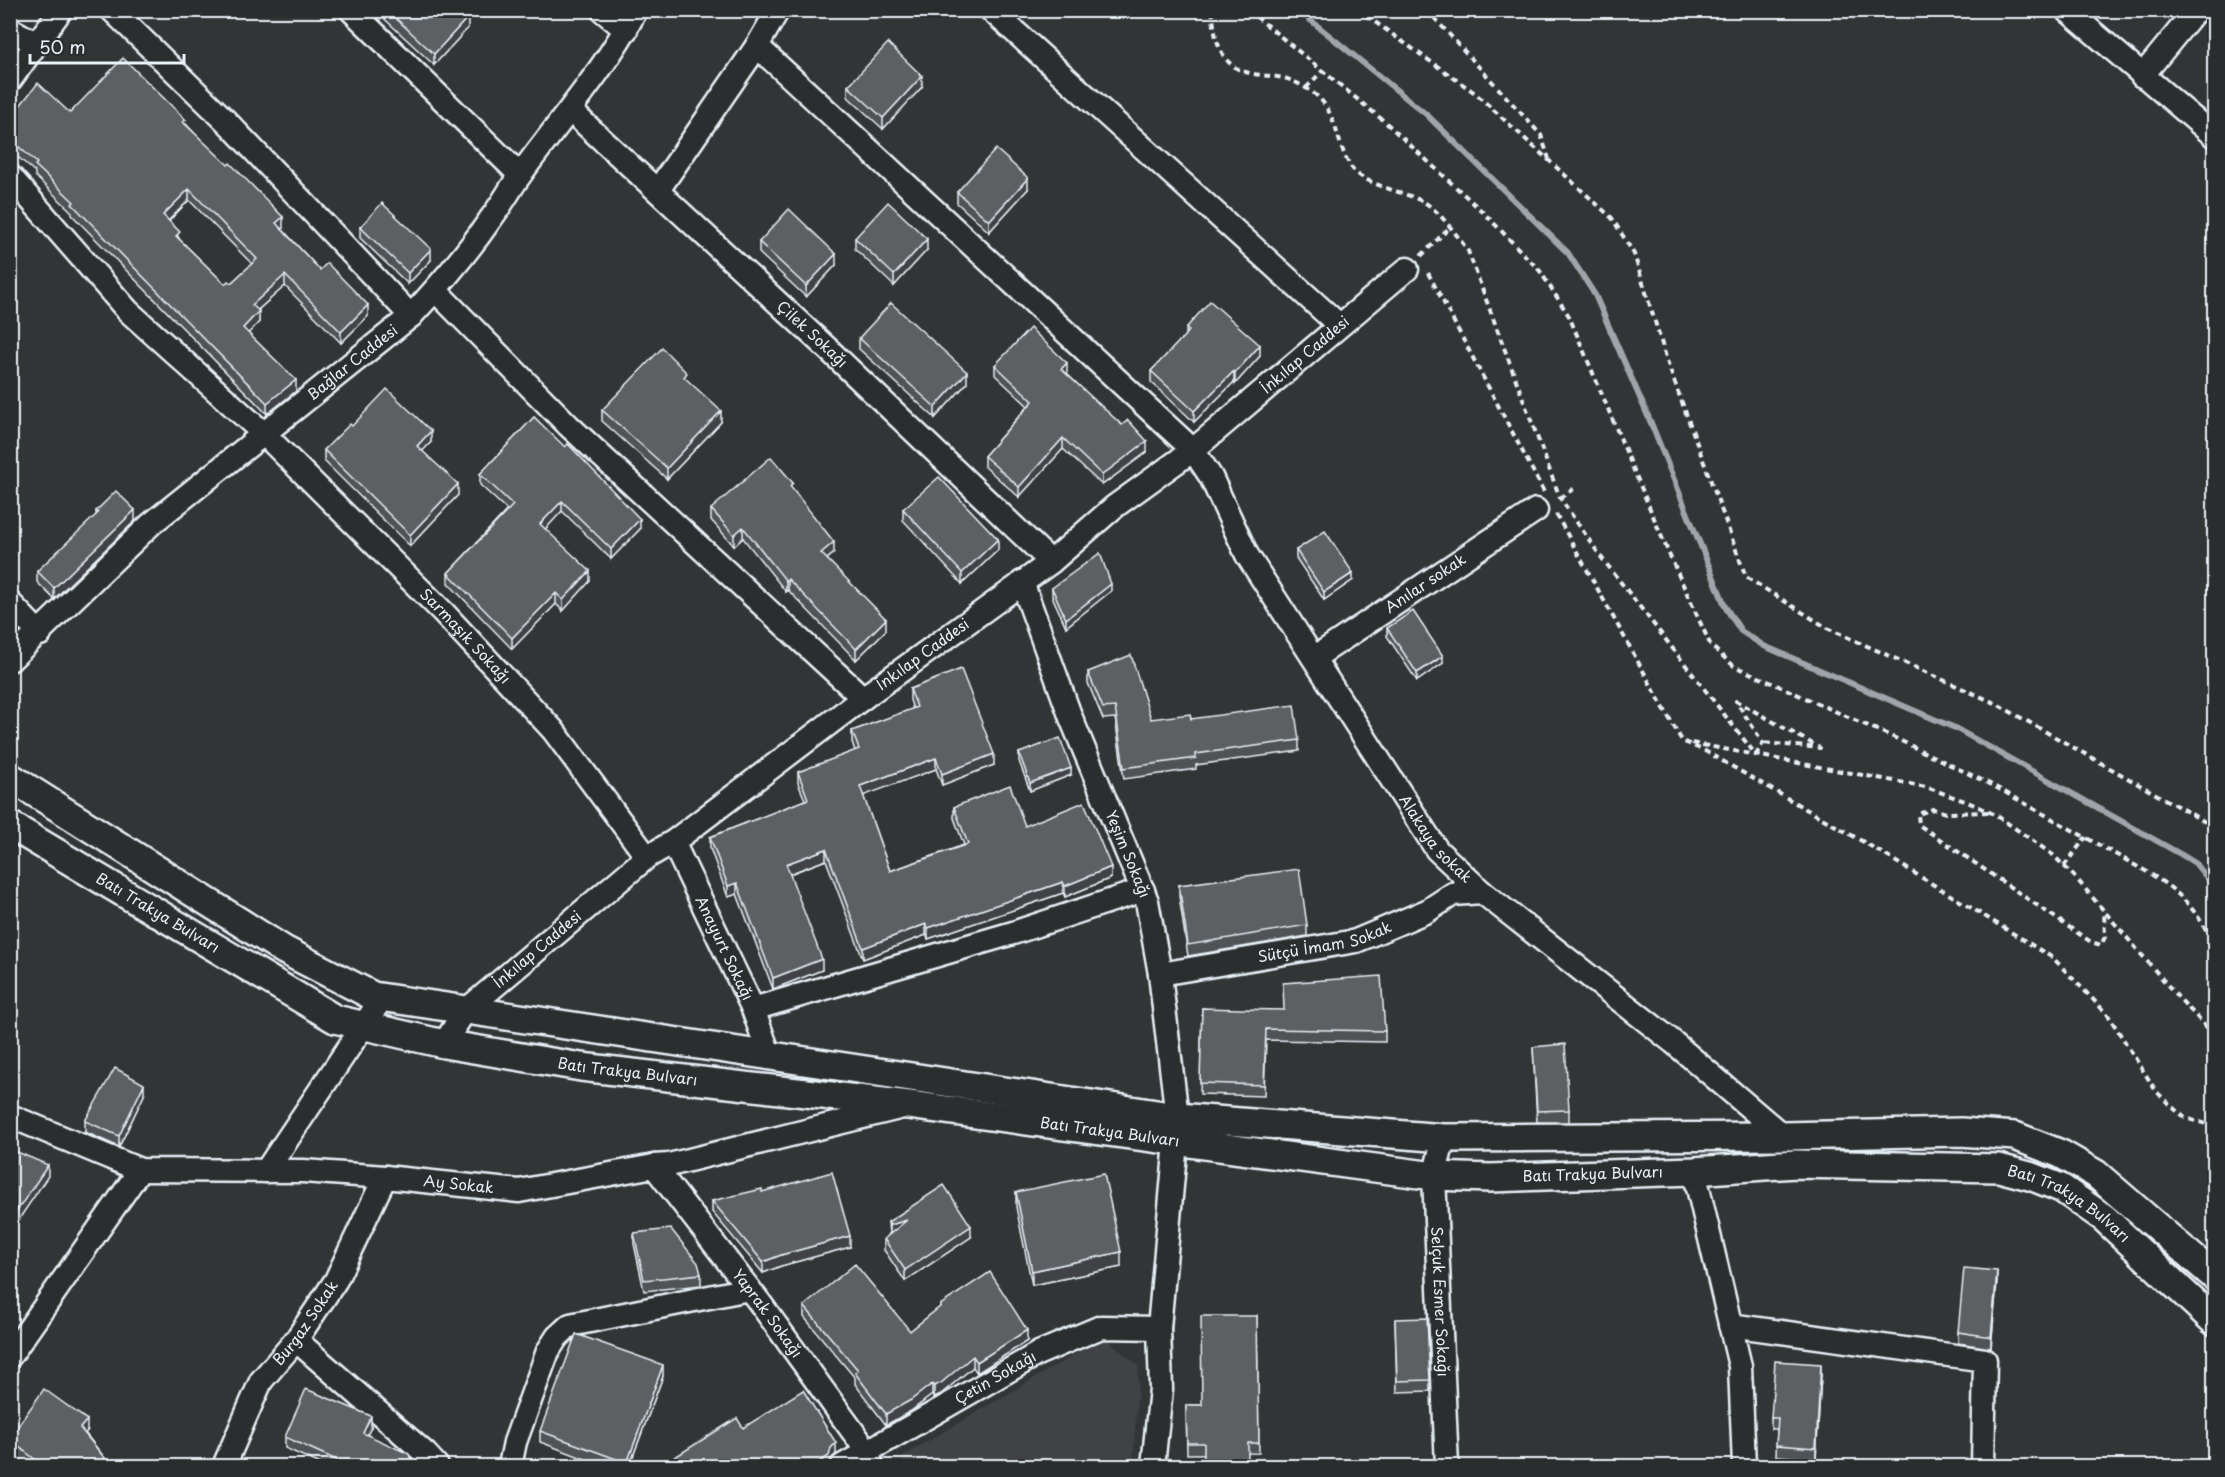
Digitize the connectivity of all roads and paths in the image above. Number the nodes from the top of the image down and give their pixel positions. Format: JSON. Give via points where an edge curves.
{"nodes":[{"id":1,"x":62,"y":10,"type":"edge"},
{"id":2,"x":112,"y":10,"type":"edge"},
{"id":3,"x":351,"y":10,"type":"edge"},
{"id":4,"x":602,"y":10,"type":"edge"},
{"id":5,"x":778,"y":10,"type":"edge"},
{"id":6,"x":991,"y":10,"type":"edge"},
{"id":7,"x":1212,"y":10,"type":"edge"},
{"id":8,"x":1248,"y":10,"type":"edge"},
{"id":9,"x":1358,"y":10,"type":"edge"},
{"id":10,"x":1427,"y":10,"type":"edge"},
{"id":11,"x":2067,"y":10,"type":"edge"},
{"id":12,"x":2196,"y":10,"type":"edge"},
{"id":13,"x":631,"y":20,"type":"edge"},
{"id":14,"x":10,"y":29,"type":"edge"},
{"id":15,"x":37,"y":44,"type":"junction"},
{"id":16,"x":757,"y":46,"type":"junction"},
{"id":17,"x":1323,"y":70,"type":"junction"},
{"id":18,"x":2142,"y":76,"type":"junction"},
{"id":19,"x":10,"y":80,"type":"edge"},
{"id":20,"x":1306,"y":88,"type":"junction"},
{"id":21,"x":570,"y":110,"type":"junction"},
{"id":22,"x":2214,"y":136,"type":"edge"},
{"id":23,"x":1550,"y":160,"type":"junction"},
{"id":24,"x":520,"y":175,"type":"junction"},
{"id":25,"x":10,"y":176,"type":"edge"},
{"id":26,"x":658,"y":190,"type":"junction"},
{"id":27,"x":1450,"y":227,"type":"junction"},
{"id":28,"x":1417,"y":265,"type":"junction"},
{"id":29,"x":435,"y":290,"type":"junction"},
{"id":30,"x":411,"y":316,"type":"junction"},
{"id":31,"x":1339,"y":325,"type":"junction"},
{"id":32,"x":262,"y":433,"type":"junction"},
{"id":33,"x":1194,"y":450,"type":"junction"},
{"id":34,"x":1546,"y":507,"type":"junction"},
{"id":35,"x":1051,"y":562,"type":"junction"},
{"id":36,"x":1022,"y":582,"type":"junction"},
{"id":37,"x":10,"y":603,"type":"edge"},
{"id":38,"x":40,"y":633,"type":"junction"},
{"id":39,"x":1314,"y":658,"type":"junction"},
{"id":40,"x":10,"y":660,"type":"edge"},
{"id":41,"x":863,"y":698,"type":"junction"},
{"id":42,"x":1682,"y":741,"type":"junction"},
{"id":43,"x":1763,"y":743,"type":"junction"},
{"id":44,"x":1756,"y":755,"type":"junction"},
{"id":45,"x":10,"y":777,"type":"edge"},
{"id":46,"x":1988,"y":812,"type":"junction"},
{"id":47,"x":10,"y":825,"type":"edge"},
{"id":48,"x":2214,"y":827,"type":"edge"},
{"id":49,"x":2086,"y":837,"type":"junction"},
{"id":50,"x":673,"y":842,"type":"junction"},
{"id":51,"x":647,"y":858,"type":"junction"},
{"id":52,"x":2064,"y":866,"type":"junction"},
{"id":53,"x":1143,"y":891,"type":"junction"},
{"id":54,"x":1482,"y":892,"type":"junction"},
{"id":55,"x":2104,"y":910,"type":"junction"},
{"id":56,"x":2214,"y":944,"type":"edge"},
{"id":57,"x":1160,"y":974,"type":"junction"},
{"id":58,"x":382,"y":998,"type":"junction"},
{"id":59,"x":753,"y":1010,"type":"junction"},
{"id":60,"x":464,"y":1011,"type":"junction"},
{"id":61,"x":364,"y":1026,"type":"junction"},
{"id":62,"x":2214,"y":1035,"type":"edge"},
{"id":63,"x":444,"y":1044,"type":"junction"},
{"id":64,"x":770,"y":1057,"type":"junction"},
{"id":65,"x":909,"y":1105,"type":"junction"},
{"id":66,"x":10,"y":1116,"type":"edge"},
{"id":67,"x":2214,"y":1126,"type":"edge"},
{"id":68,"x":1177,"y":1129,"type":"junction"},
{"id":69,"x":1783,"y":1136,"type":"junction"},
{"id":70,"x":1444,"y":1138,"type":"junction"},
{"id":71,"x":654,"y":1166,"type":"junction"},
{"id":72,"x":140,"y":1170,"type":"junction"},
{"id":73,"x":266,"y":1171,"type":"junction"},
{"id":74,"x":1694,"y":1171,"type":"junction"},
{"id":75,"x":1434,"y":1176,"type":"junction"},
{"id":76,"x":385,"y":1177,"type":"junction"},
{"id":77,"x":2214,"y":1276,"type":"edge"},
{"id":78,"x":749,"y":1289,"type":"junction"},
{"id":79,"x":2214,"y":1321,"type":"edge"},
{"id":80,"x":1730,"y":1325,"type":"junction"},
{"id":81,"x":1160,"y":1328,"type":"junction"},
{"id":82,"x":296,"y":1340,"type":"junction"},
{"id":83,"x":10,"y":1356,"type":"edge"},
{"id":84,"x":870,"y":1459,"type":"edge"},
{"id":85,"x":224,"y":1467,"type":"edge"},
{"id":86,"x":437,"y":1467,"type":"edge"},
{"id":87,"x":510,"y":1467,"type":"edge"},
{"id":88,"x":842,"y":1467,"type":"edge"},
{"id":89,"x":1153,"y":1467,"type":"edge"},
{"id":90,"x":1448,"y":1467,"type":"edge"},
{"id":91,"x":1744,"y":1467,"type":"edge"},
{"id":92,"x":1983,"y":1467,"type":"edge"}],
"edges":[{"from":1,"to":15,"type":"street"},
{"from":2,"to":30,"type":"street","via":[[229,124]]},
{"from":3,"to":24,"type":"street"},
{"from":4,"to":13,"type":"street"},
{"from":5,"to":16,"type":"street"},
{"from":6,"to":31,"type":"street"},
{"from":7,"to":20,"type":"path","via":[[1218,46],[1231,64],[1241,71],[1285,78]]},
{"from":8,"to":17,"type":"path"},
{"from":9,"to":23,"type":"path","via":[[1475,93]]},
{"from":10,"to":23,"type":"path","via":[[1541,135]]},
{"from":11,"to":18,"type":"street"},
{"from":12,"to":18,"type":"street"},
{"from":13,"to":21,"type":"street","name":"Bağlar Caddesi"},
{"from":14,"to":15,"type":"street"},
{"from":15,"to":19,"type":"street"},
{"from":16,"to":26,"type":"street"},
{"from":16,"to":33,"type":"street","name":"Alakaya sokak"},
{"from":17,"to":20,"type":"path"},
{"from":17,"to":49,"type":"path","via":[[1431,163],[1540,271],[1569,316],[1711,646],[1734,666],[1992,785]]},
{"from":18,"to":22,"type":"street"},
{"from":20,"to":27,"type":"path","via":[[1322,101],[1333,118],[1342,149],[1361,177],[1424,202]]},
{"from":21,"to":24,"type":"street","name":"Bağlar Caddesi"},
{"from":21,"to":26,"type":"street","name":"Çilek Sokağı"},
{"from":23,"to":48,"type":"path","via":[[1612,218],[1634,255],[1669,367],[1746,577],[1829,629],[1995,703]]},
{"from":24,"to":29,"type":"street","name":"Bağlar Caddesi","via":[[492,219]]},
{"from":25,"to":32,"type":"street","name":"Sarmaşık Sokağı","via":[[128,311]]},
{"from":26,"to":35,"type":"street","name":"Çilek Sokağı"},
{"from":27,"to":28,"type":"path"},
{"from":27,"to":44,"type":"path","via":[[1468,251],[1560,498],[1601,557]]},
{"from":28,"to":31,"type":"street","name":"İnkılap Caddesi"},
{"from":28,"to":34,"type":"path"},
{"from":29,"to":30,"type":"street","name":"Bağlar Caddesi"},
{"from":29,"to":41,"type":"street","via":[[569,426]]},
{"from":30,"to":32,"type":"street","name":"Bağlar Caddesi"},
{"from":31,"to":33,"type":"street","name":"İnkılap Caddesi"},
{"from":32,"to":38,"type":"street","name":"Bağlar Caddesi","via":[[151,524]]},
{"from":32,"to":51,"type":"street","name":"Sarmaşık Sokağı","via":[[443,612],[553,730]]},
{"from":33,"to":35,"type":"street","name":"İnkılap Caddesi","via":[[1114,507]]},
{"from":33,"to":39,"type":"street","name":"Alakaya sokak","via":[[1211,477],[1247,555]]},
{"from":34,"to":39,"type":"street","name":"Anılar sokak"},
{"from":34,"to":42,"type":"path"},
{"from":35,"to":36,"type":"street","name":"İnkılap Caddesi"},
{"from":36,"to":41,"type":"street","name":"İnkılap Caddesi"},
{"from":36,"to":53,"type":"street","name":"Yeşim Sokağı","via":[[1071,718]]},
{"from":37,"to":38,"type":"street"},
{"from":38,"to":40,"type":"street","name":"Bağlar Caddesi"},
{"from":39,"to":54,"type":"street","name":"Alakaya sokak","via":[[1437,850]]},
{"from":41,"to":50,"type":"street","name":"İnkılap Caddesi"},
{"from":42,"to":44,"type":"path"},
{"from":42,"to":67,"type":"path","via":[[1867,844],[2053,958],[2108,1015],[2156,1091],[2185,1118]]},
{"from":43,"to":43,"type":"path","via":[[1736,701],[1820,748],[1775,744]]},
{"from":43,"to":44,"type":"path"},
{"from":44,"to":46,"type":"path","via":[[1926,787]]},
{"from":45,"to":58,"type":"main road","name":"Batı Trakya Bulvarı","via":[[284,950]]},
{"from":46,"to":52,"type":"path"},
{"from":46,"to":55,"type":"path","via":[[1946,813],[1933,809],[1918,814],[1919,825],[2101,945],[2105,938]]},
{"from":47,"to":61,"type":"main road","name":"Batı Trakya Bulvarı","via":[[335,1019]]},
{"from":49,"to":52,"type":"path"},
{"from":49,"to":56,"type":"path","via":[[2170,886],[2198,914]]},
{"from":50,"to":51,"type":"street","name":"İnkılap Caddesi"},
{"from":50,"to":59,"type":"street","name":"Anayurt Sokağı"},
{"from":51,"to":60,"type":"street","name":"İnkılap Caddesi"},
{"from":52,"to":55,"type":"path"},
{"from":53,"to":57,"type":"street","name":"Yeşim Sokağı"},
{"from":53,"to":59,"type":"street"},
{"from":54,"to":57,"type":"street","name":"Sütçü İmam Sokak","via":[[1453,894],[1427,911],[1356,941]]},
{"from":54,"to":69,"type":"street","name":"Alakaya sokak","via":[[1673,1042]]},
{"from":55,"to":62,"type":"path"},
{"from":57,"to":68,"type":"street","name":"Yeşim Sokağı"},
{"from":58,"to":60,"type":"main road","name":"Batı Trakya Bulvarı"},
{"from":58,"to":61,"type":"street"},
{"from":59,"to":64,"type":"street","name":"Anayurt Sokağı"},
{"from":60,"to":63,"type":"street","name":"İnkılap Caddesi"},
{"from":60,"to":64,"type":"main road","name":"Batı Trakya Bulvarı"},
{"from":61,"to":63,"type":"main road","name":"Batı Trakya Bulvarı"},
{"from":61,"to":73,"type":"street"},
{"from":63,"to":65,"type":"main road","name":"Batı Trakya Bulvarı","via":[[581,1067]]},
{"from":64,"to":68,"type":"main road","name":"Batı Trakya Bulvarı"},
{"from":65,"to":68,"type":"main road","name":"Batı Trakya Bulvarı"},
{"from":65,"to":71,"type":"street","name":"Ay Sokak"},
{"from":66,"to":72,"type":"street","name":"Ay Sokak"},
{"from":68,"to":70,"type":"main road","name":"Batı Trakya Bulvarı"},
{"from":68,"to":75,"type":"main road","name":"Batı Trakya Bulvarı"},
{"from":68,"to":81,"type":"street","name":"Yeşim Sokağı"},
{"from":69,"to":70,"type":"main road","name":"Batı Trakya Bulvarı"},
{"from":69,"to":77,"type":"main road","name":"Batı Trakya Bulvarı","via":[[1961,1132],[2015,1136],[2061,1154],[2096,1174]]},
{"from":70,"to":75,"type":"street","name":"Selçuk Esmer Sokağı"},
{"from":71,"to":76,"type":"street","name":"Ay Sokak","via":[[519,1191]]},
{"from":71,"to":78,"type":"street","name":"Yaprak Sokağı"},
{"from":72,"to":73,"type":"street","name":"Ay Sokak"},
{"from":72,"to":83,"type":"street"},
{"from":73,"to":76,"type":"street","name":"Ay Sokak"},
{"from":74,"to":75,"type":"main road","name":"Batı Trakya Bulvarı","via":[[1490,1178]]},
{"from":74,"to":79,"type":"main road","name":"Batı Trakya Bulvarı","via":[[1795,1164],[1999,1168],[2033,1177],[2061,1188],[2104,1218]]},
{"from":74,"to":80,"type":"street"},
{"from":75,"to":90,"type":"street","name":"Selçuk Esmer Sokağı"},
{"from":76,"to":82,"type":"street","name":"Burgaz Sokak","via":[[336,1280]]},
{"from":78,"to":84,"type":"street","name":"Yaprak Sokağı"},
{"from":78,"to":87,"type":"street","via":[[570,1325],[557,1336],[548,1352],[515,1442]]},
{"from":80,"to":91,"type":"street","via":[[1740,1366]]},
{"from":80,"to":92,"type":"street","via":[[1985,1360]]},
{"from":81,"to":84,"type":"street","name":"Çetin Sokağı","via":[[1101,1327],[1039,1353]]},
{"from":81,"to":89,"type":"street","name":"Yeşim Sokağı","via":[[1161,1389]]},
{"from":82,"to":85,"type":"street","name":"Burgaz Sokak","via":[[261,1381]]},
{"from":82,"to":86,"type":"street"},
{"from":84,"to":88,"type":"street","name":"Çetin Sokağı"}]}
